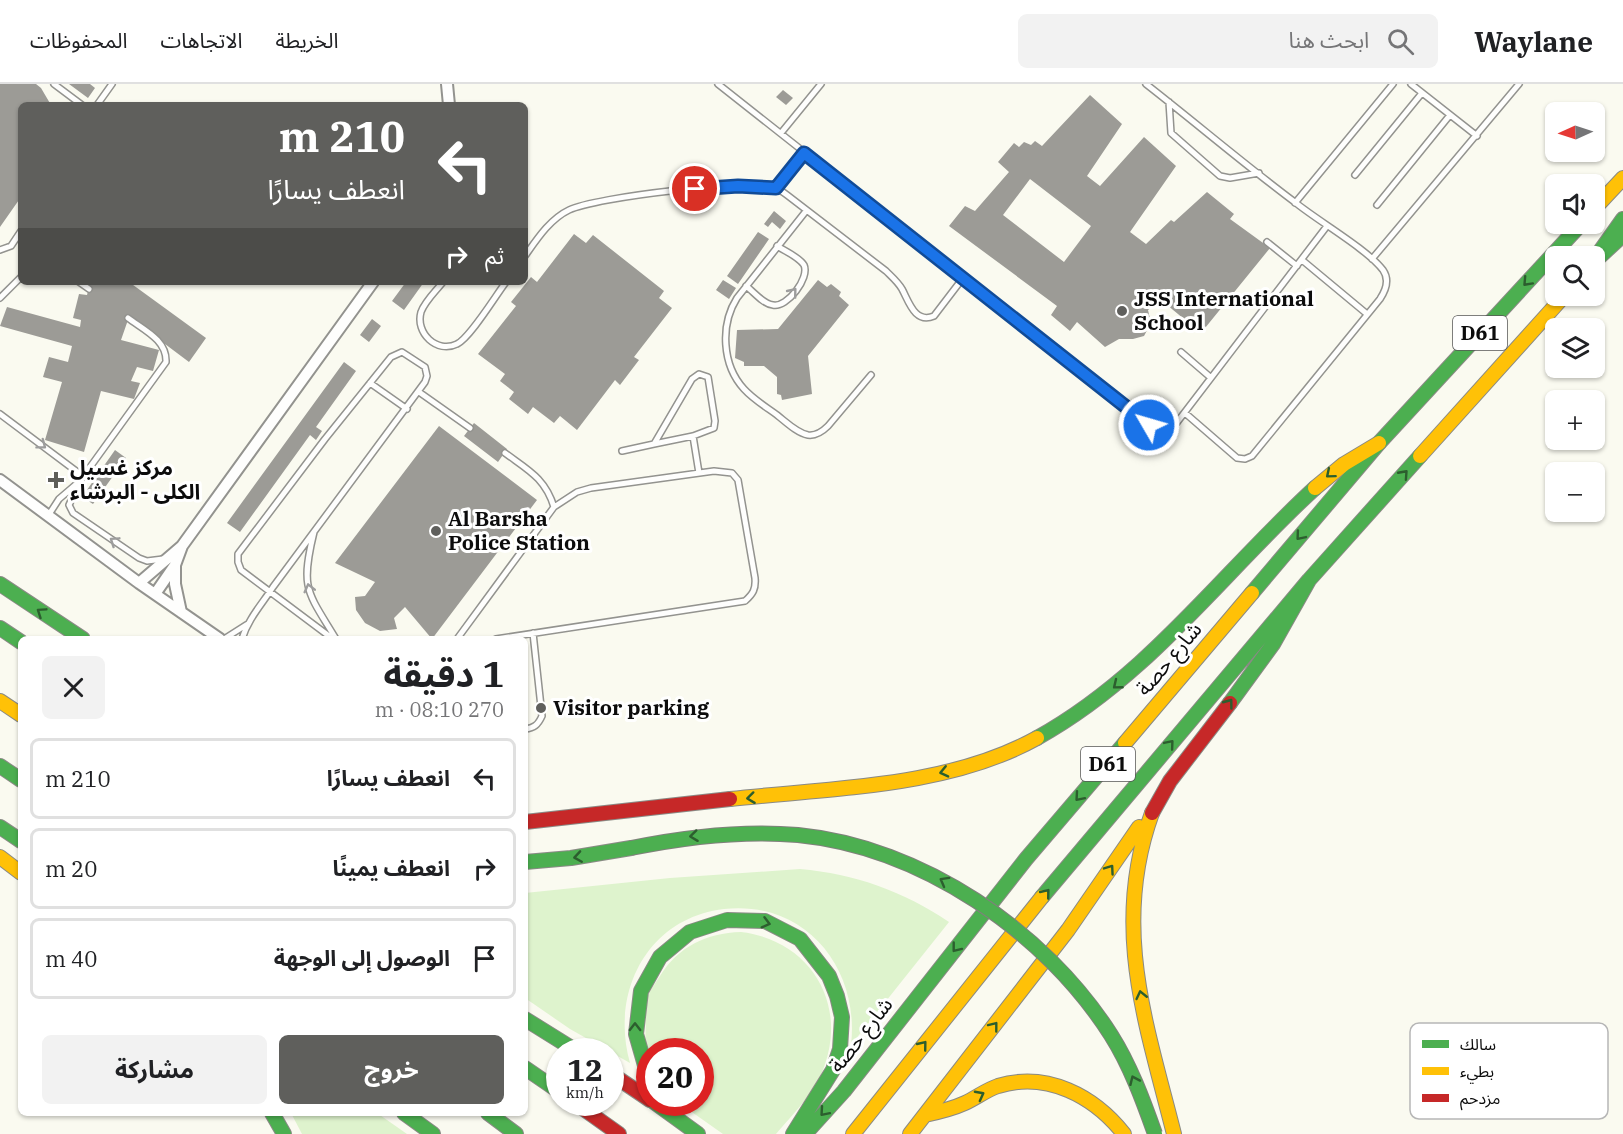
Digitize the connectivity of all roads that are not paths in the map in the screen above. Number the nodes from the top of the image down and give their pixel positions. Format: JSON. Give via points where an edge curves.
{"nodes":[{"id":1,"x":54,"y":84,"type":"edge"},
{"id":2,"x":112,"y":84,"type":"edge"},
{"id":3,"x":447,"y":84,"type":"edge"},
{"id":4,"x":718,"y":84,"type":"edge"},
{"id":5,"x":820,"y":84,"type":"edge"},
{"id":6,"x":1146,"y":84,"type":"edge"},
{"id":7,"x":1393,"y":84,"type":"edge"},
{"id":8,"x":1411,"y":84,"type":"edge"},
{"id":9,"x":1519,"y":84,"type":"edge"},
{"id":10,"x":1422,"y":93,"type":"junction"},
{"id":11,"x":78,"y":102,"type":"edge"},
{"id":12,"x":99,"y":102,"type":"edge"},
{"id":13,"x":449,"y":102,"type":"edge"},
{"id":14,"x":1169,"y":102,"type":"junction"},
{"id":15,"x":1450,"y":115,"type":"junction"},
{"id":16,"x":781,"y":134,"type":"junction"},
{"id":17,"x":1477,"y":136,"type":"junction"},
{"id":18,"x":804,"y":153,"type":"junction"},
{"id":19,"x":1259,"y":173,"type":"junction"},
{"id":20,"x":1355,"y":175,"type":"dead end"},
{"id":21,"x":1623,"y":178,"type":"edge"},
{"id":22,"x":776,"y":188,"type":"junction"},
{"id":23,"x":1605,"y":197,"type":"edge"},
{"id":24,"x":1295,"y":203,"type":"junction"},
{"id":25,"x":1377,"y":205,"type":"dead end"},
{"id":26,"x":806,"y":211,"type":"junction"},
{"id":27,"x":1623,"y":219,"type":"edge"},
{"id":28,"x":1327,"y":226,"type":"junction"},
{"id":29,"x":1572,"y":234,"type":"edge"},
{"id":30,"x":18,"y":236,"type":"edge"},
{"id":31,"x":1623,"y":236,"type":"edge"},
{"id":32,"x":1267,"y":242,"type":"dead end"},
{"id":33,"x":528,"y":243,"type":"edge"},
{"id":34,"x":532,"y":246,"type":"junction"},
{"id":35,"x":777,"y":246,"type":"junction"},
{"id":36,"x":1604,"y":246,"type":"edge"},
{"id":37,"x":0,"y":250,"type":"edge"},
{"id":38,"x":528,"y":252,"type":"edge"},
{"id":39,"x":1605,"y":252,"type":"edge"},
{"id":40,"x":1372,"y":259,"type":"junction"},
{"id":41,"x":1302,"y":260,"type":"junction"},
{"id":42,"x":1297,"y":266,"type":"junction"},
{"id":43,"x":963,"y":278,"type":"junction"},
{"id":44,"x":18,"y":280,"type":"edge"},
{"id":45,"x":83,"y":285,"type":"edge"},
{"id":46,"x":371,"y":285,"type":"edge"},
{"id":47,"x":441,"y":285,"type":"edge"},
{"id":48,"x":504,"y":285,"type":"edge"},
{"id":49,"x":746,"y":286,"type":"junction"},
{"id":50,"x":89,"y":289,"type":"dead end"},
{"id":51,"x":0,"y":298,"type":"edge"},
{"id":52,"x":1555,"y":306,"type":"edge"},
{"id":53,"x":1367,"y":314,"type":"junction"},
{"id":54,"x":128,"y":318,"type":"dead end"},
{"id":55,"x":1180,"y":352,"type":"dead end"},
{"id":56,"x":871,"y":375,"type":"dead end"},
{"id":57,"x":1210,"y":377,"type":"junction"},
{"id":58,"x":370,"y":383,"type":"junction"},
{"id":59,"x":419,"y":392,"type":"junction"},
{"id":60,"x":407,"y":409,"type":"junction"},
{"id":61,"x":1185,"y":413,"type":"junction"},
{"id":62,"x":0,"y":414,"type":"edge"},
{"id":63,"x":470,"y":428,"type":"dead end"},
{"id":64,"x":693,"y":436,"type":"junction"},
{"id":65,"x":1379,"y":443,"type":"junction"},
{"id":66,"x":654,"y":444,"type":"junction"},
{"id":67,"x":622,"y":451,"type":"dead end"},
{"id":68,"x":505,"y":453,"type":"dead end"},
{"id":69,"x":699,"y":473,"type":"junction"},
{"id":70,"x":82,"y":479,"type":"junction"},
{"id":71,"x":0,"y":480,"type":"edge"},
{"id":72,"x":554,"y":507,"type":"junction"},
{"id":73,"x":48,"y":516,"type":"junction"},
{"id":74,"x":315,"y":528,"type":"junction"},
{"id":75,"x":171,"y":561,"type":"junction"},
{"id":76,"x":1309,"y":580,"type":"junction"},
{"id":77,"x":139,"y":583,"type":"junction"},
{"id":78,"x":0,"y":584,"type":"edge"},
{"id":79,"x":269,"y":592,"type":"junction"},
{"id":80,"x":155,"y":594,"type":"junction"},
{"id":81,"x":181,"y":612,"type":"junction"},
{"id":82,"x":249,"y":622,"type":"junction"},
{"id":83,"x":0,"y":628,"type":"edge"},
{"id":84,"x":533,"y":633,"type":"junction"},
{"id":85,"x":78,"y":636,"type":"edge"},
{"id":86,"x":215,"y":636,"type":"edge"},
{"id":87,"x":228,"y":636,"type":"edge"},
{"id":88,"x":243,"y":636,"type":"edge"},
{"id":89,"x":331,"y":636,"type":"edge"},
{"id":90,"x":333,"y":636,"type":"edge"},
{"id":91,"x":459,"y":636,"type":"edge"},
{"id":92,"x":514,"y":636,"type":"edge"},
{"id":93,"x":18,"y":640,"type":"edge"},
{"id":94,"x":0,"y":701,"type":"edge"},
{"id":95,"x":18,"y":713,"type":"edge"},
{"id":96,"x":528,"y":729,"type":"edge"},
{"id":97,"x":0,"y":766,"type":"edge"},
{"id":98,"x":18,"y":778,"type":"edge"},
{"id":99,"x":1156,"y":803,"type":"junction"},
{"id":100,"x":528,"y":822,"type":"edge"},
{"id":101,"x":0,"y":827,"type":"edge"},
{"id":102,"x":18,"y":839,"type":"edge"},
{"id":103,"x":0,"y":857,"type":"edge"},
{"id":104,"x":528,"y":862,"type":"edge"},
{"id":105,"x":18,"y":871,"type":"edge"},
{"id":106,"x":528,"y":1021,"type":"edge"},
{"id":107,"x":556,"y":1038,"type":"edge"},
{"id":108,"x":636,"y":1050,"type":"edge"},
{"id":109,"x":528,"y":1070,"type":"edge"},
{"id":110,"x":546,"y":1082,"type":"edge"},
{"id":111,"x":274,"y":1116,"type":"edge"},
{"id":112,"x":408,"y":1116,"type":"edge"},
{"id":113,"x":492,"y":1116,"type":"edge"},
{"id":114,"x":594,"y":1116,"type":"edge"},
{"id":115,"x":674,"y":1116,"type":"edge"},
{"id":116,"x":677,"y":1118,"type":"joint"},
{"id":117,"x":922,"y":1118,"type":"junction"},
{"id":118,"x":284,"y":1134,"type":"edge"},
{"id":119,"x":432,"y":1134,"type":"edge"},
{"id":120,"x":516,"y":1134,"type":"edge"},
{"id":121,"x":619,"y":1134,"type":"edge"},
{"id":122,"x":698,"y":1134,"type":"edge"},
{"id":123,"x":793,"y":1134,"type":"edge"},
{"id":124,"x":805,"y":1134,"type":"edge"},
{"id":125,"x":853,"y":1134,"type":"edge"},
{"id":126,"x":910,"y":1134,"type":"edge"},
{"id":127,"x":1124,"y":1134,"type":"edge"},
{"id":128,"x":1155,"y":1134,"type":"edge"},
{"id":129,"x":1174,"y":1134,"type":"edge"}],
"edges":[{"from":1,"to":11,"type":"lane"},
{"from":2,"to":12,"type":"lane"},
{"from":3,"to":13,"type":"street"},
{"from":4,"to":16,"type":"lane"},
{"from":5,"to":16,"type":"lane"},
{"from":6,"to":14,"type":"lane"},
{"from":7,"to":24,"type":"lane"},
{"from":8,"to":10,"type":"lane"},
{"from":9,"to":17,"type":"lane"},
{"from":10,"to":15,"type":"lane"},
{"from":10,"to":20,"type":"lane"},
{"from":14,"to":19,"type":"lane"},
{"from":14,"to":19,"type":"lane","via":[[1173,137],[1220,176]]},
{"from":15,"to":17,"type":"lane"},
{"from":15,"to":25,"type":"lane"},
{"from":16,"to":18,"type":"lane"},
{"from":17,"to":40,"type":"lane"},
{"from":18,"to":22,"type":"lane"},
{"from":18,"to":43,"type":"lane"},
{"from":19,"to":24,"type":"lane"},
{"from":21,"to":23,"type":"main road"},
{"from":22,"to":26,"type":"lane"},
{"from":22,"to":34,"type":"lane","via":[[725,186],[591,204],[559,216]]},
{"from":24,"to":28,"type":"lane"},
{"from":26,"to":35,"type":"lane"},
{"from":26,"to":43,"type":"lane","via":[[886,271],[919,316],[934,316]]},
{"from":27,"to":36,"type":"main road"},
{"from":28,"to":40,"type":"lane"},
{"from":28,"to":41,"type":"lane"},
{"from":29,"to":65,"type":"main road","name":"شارع حصة","number":"D61","one_way":true},
{"from":30,"to":37,"type":"lane","via":[[11,246]]},
{"from":31,"to":39,"type":"main road"},
{"from":32,"to":42,"type":"lane"},
{"from":33,"to":34,"type":"lane"},
{"from":34,"to":38,"type":"lane"},
{"from":35,"to":49,"type":"lane"},
{"from":49,"to":35,"type":"lane","one_way":true,"via":[[766,302],[778,305],[802,282],[803,264]]},
{"from":40,"to":53,"type":"lane","via":[[1387,280],[1386,291]]},
{"from":41,"to":42,"type":"lane"},
{"from":41,"to":53,"type":"lane"},
{"from":42,"to":57,"type":"lane"},
{"from":43,"to":61,"type":"lane","via":[[1155,429],[1169,429]]},
{"from":44,"to":51,"type":"lane"},
{"from":45,"to":50,"type":"lane"},
{"from":46,"to":75,"type":"street"},
{"from":47,"to":48,"type":"lane","via":[[423,309],[420,323],[429,340],[447,346],[464,340]]},
{"from":49,"to":56,"type":"lane","via":[[728,317],[726,343],[732,368],[747,393],[799,432],[811,435],[824,430]]},
{"from":76,"to":52,"type":"main road","number":"D61","one_way":true},
{"from":53,"to":61,"type":"lane","via":[[1252,456],[1237,458]]},
{"from":54,"to":70,"type":"lane","via":[[163,345],[166,362]]},
{"from":55,"to":57,"type":"lane"},
{"from":57,"to":61,"type":"lane"},
{"from":58,"to":59,"type":"lane","via":[[391,357],[402,352],[426,370],[427,379]]},
{"from":58,"to":60,"type":"lane"},
{"from":58,"to":79,"type":"lane","via":[[238,554],[241,570]]},
{"from":59,"to":60,"type":"lane"},
{"from":59,"to":63,"type":"lane"},
{"from":60,"to":74,"type":"lane"},
{"from":62,"to":70,"type":"lane","one_way":true},
{"from":64,"to":66,"type":"lane"},
{"from":64,"to":66,"type":"lane","via":[[711,430],[715,424],[710,381],[704,374],[692,379]]},
{"from":64,"to":69,"type":"lane"},
{"from":65,"to":100,"type":"main road","one_way":true,"via":[[1316,486],[1118,685],[1070,720],[1015,749],[957,769],[897,782]]},
{"from":65,"to":124,"type":"main road","name":"شارع حصة","number":"D61","one_way":true,"via":[[1026,859]]},
{"from":66,"to":67,"type":"lane"},
{"from":68,"to":72,"type":"lane","via":[[541,480]]},
{"from":69,"to":72,"type":"lane","via":[[591,488]]},
{"from":69,"to":84,"type":"lane","via":[[723,470],[738,480],[755,578],[752,595],[745,601]]},
{"from":70,"to":73,"type":"lane","via":[[59,499]]},
{"from":75,"to":70,"type":"lane","one_way":true,"via":[[140,558],[73,513],[69,502]]},
{"from":71,"to":73,"type":"street"},
{"from":72,"to":91,"type":"lane"},
{"from":73,"to":77,"type":"street"},
{"from":74,"to":79,"type":"lane"},
{"from":90,"to":74,"type":"lane","one_way":true,"via":[[308,589],[306,573]]},
{"from":75,"to":77,"type":"street"},
{"from":75,"to":80,"type":"street"},
{"from":75,"to":81,"type":"street"},
{"from":99,"to":76,"type":"main road","one_way":true,"via":[[1278,638]]},
{"from":125,"to":76,"type":"main road","number":"D61","one_way":true,"via":[[1074,857]]},
{"from":77,"to":80,"type":"street"},
{"from":85,"to":78,"type":"main road","one_way":true},
{"from":79,"to":82,"type":"lane"},
{"from":79,"to":89,"type":"lane"},
{"from":80,"to":81,"type":"street"},
{"from":81,"to":86,"type":"street"},
{"from":82,"to":87,"type":"lane"},
{"from":82,"to":88,"type":"lane"},
{"from":83,"to":93,"type":"main road"},
{"from":84,"to":92,"type":"lane"},
{"from":84,"to":96,"type":"lane","via":[[542,716],[539,724]]},
{"from":94,"to":95,"type":"main road"},
{"from":97,"to":98,"type":"main road"},
{"from":117,"to":99,"type":"main road","one_way":true,"via":[[1068,930]]},
{"from":129,"to":99,"type":"main road","one_way":true,"via":[[1133,957],[1133,877],[1140,842]]},
{"from":101,"to":102,"type":"main road"},
{"from":103,"to":105,"type":"main road"},
{"from":128,"to":104,"type":"main road","one_way":true,"bridge":true,"via":[[1115,1042],[1056,966],[1002,917],[929,873],[844,845],[801,836],[757,834],[690,836],[572,858]]},
{"from":106,"to":107,"type":"main road"},
{"from":108,"to":123,"type":"main road","one_way":true,"via":[[634,1020],[640,991],[654,965],[675,941],[700,926],[727,919],[756,921],[784,929],[807,946],[826,969],[838,997],[842,1022],[839,1052],[830,1077]]},
{"from":109,"to":110,"type":"main road"},
{"from":111,"to":118,"type":"main road"},
{"from":112,"to":119,"type":"main road"},
{"from":113,"to":120,"type":"main road"},
{"from":114,"to":121,"type":"main road"},
{"from":115,"to":116,"type":"main road"},
{"from":116,"to":122,"type":"main road"},
{"from":117,"to":126,"type":"main road"},
{"from":117,"to":127,"type":"main road","one_way":true,"via":[[961,1105],[999,1085],[1036,1081],[1057,1085],[1095,1103]]}]}
